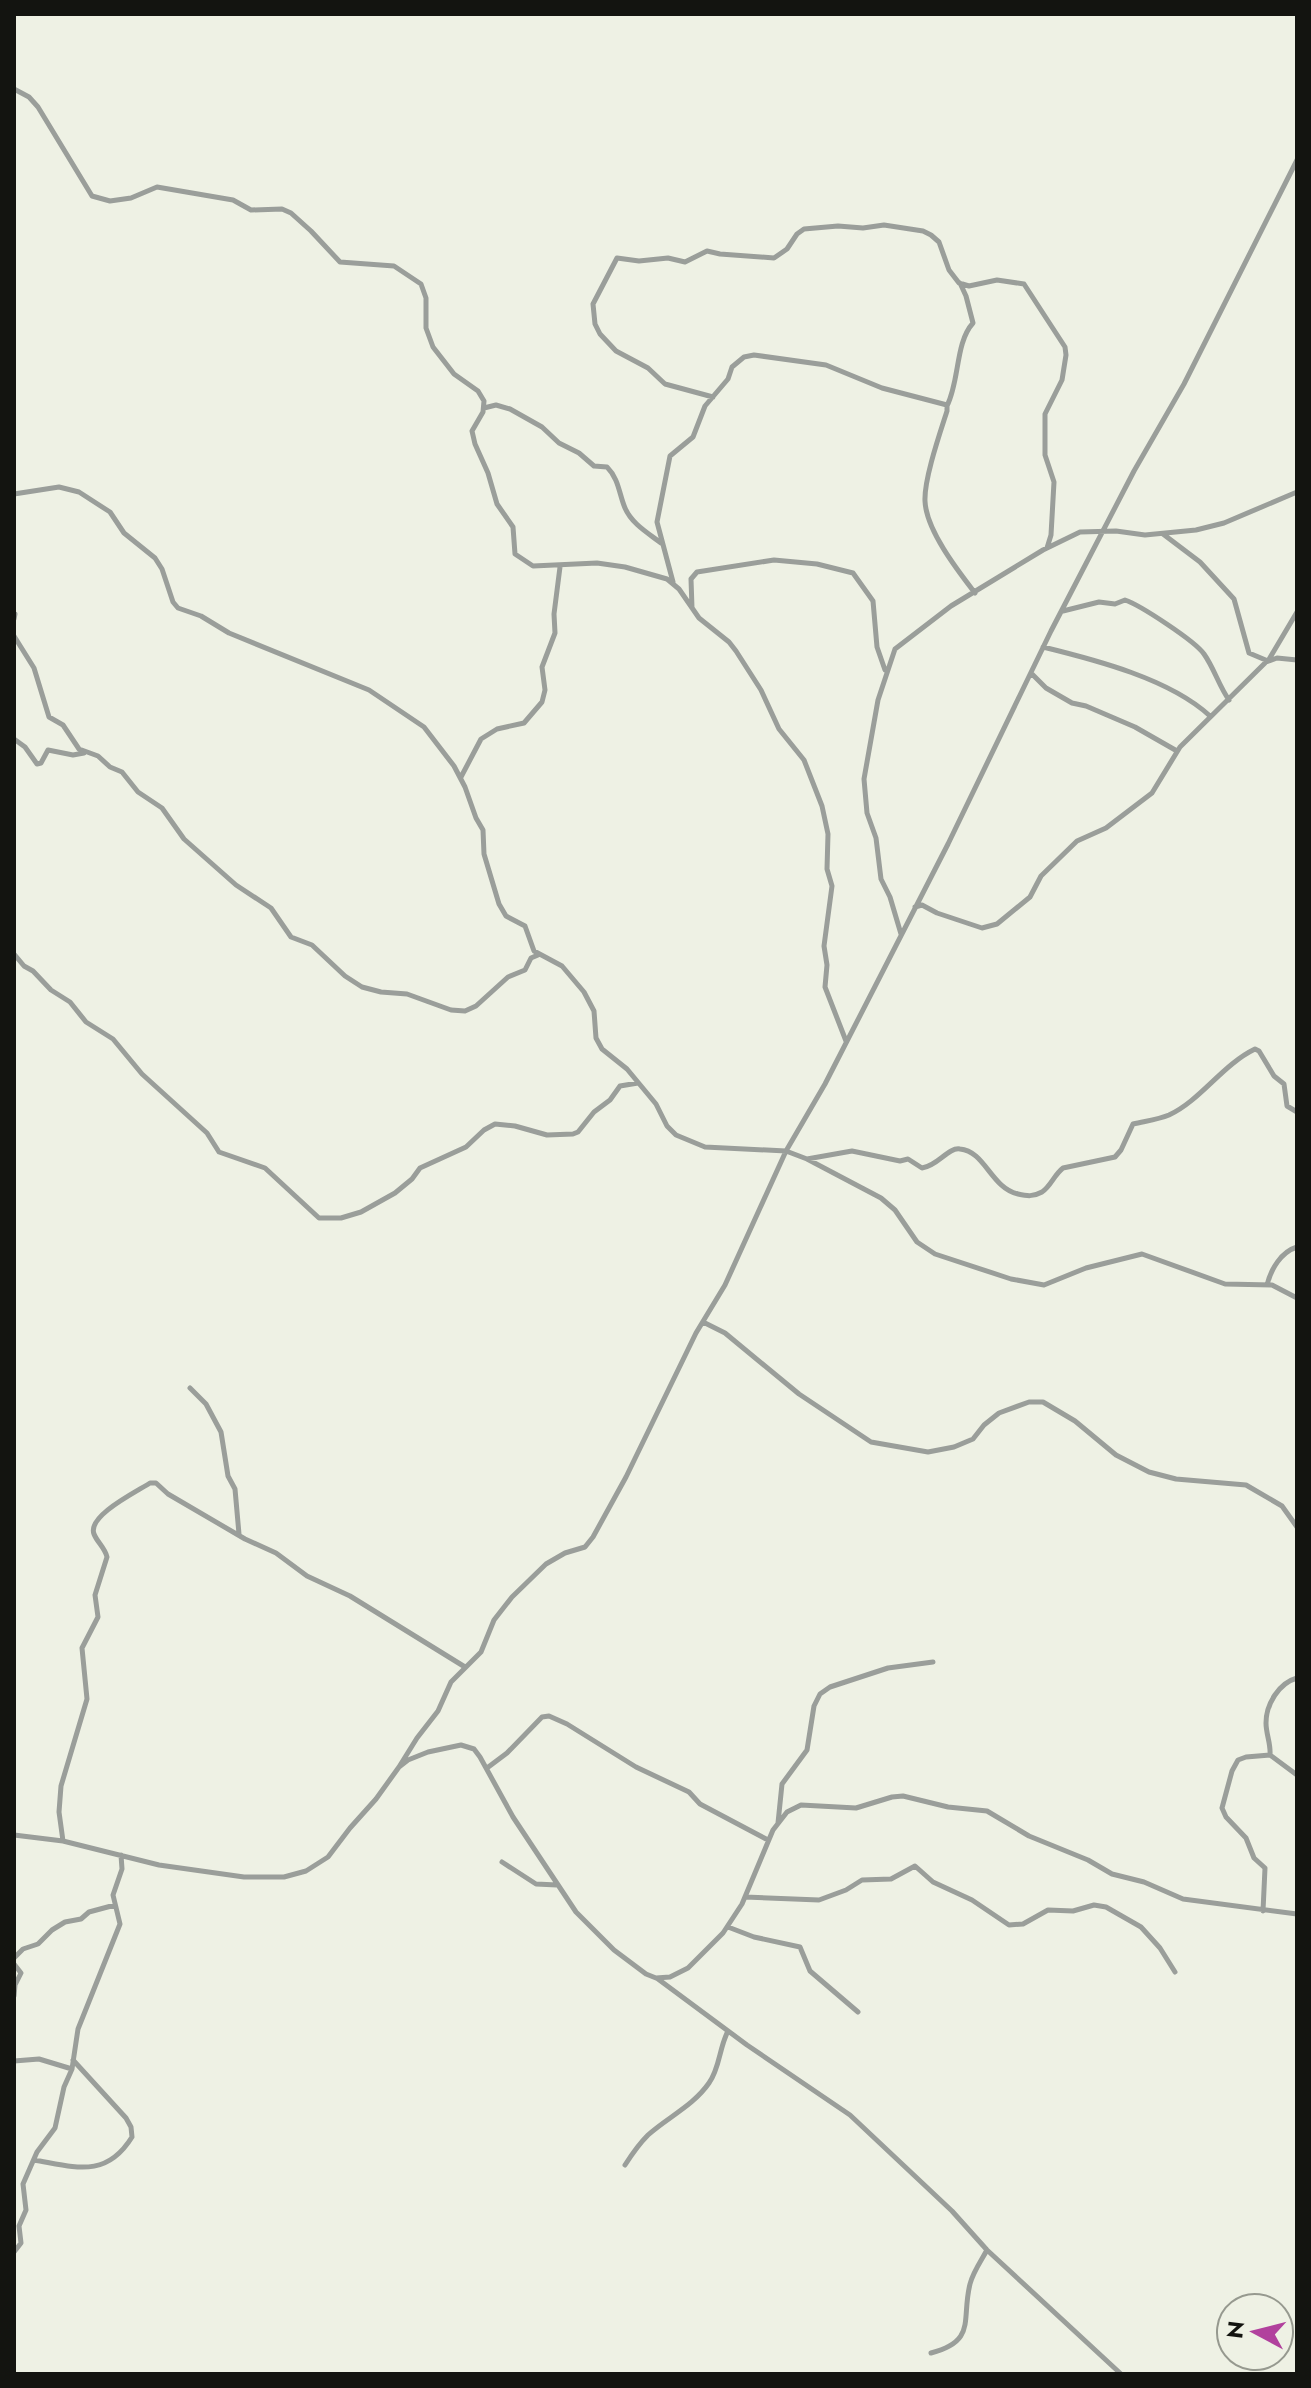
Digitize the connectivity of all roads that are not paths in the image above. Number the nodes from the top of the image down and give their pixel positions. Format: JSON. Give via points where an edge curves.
{"nodes":[{"id":1,"x":14,"y":89,"type":"edge"},
{"id":2,"x":1297,"y":160,"type":"edge"},
{"id":3,"x":959,"y":283,"type":"junction"},
{"id":4,"x":969,"y":286,"type":"junction"},
{"id":5,"x":966,"y":296,"type":"junction"},
{"id":6,"x":713,"y":397,"type":"junction"},
{"id":7,"x":947,"y":406,"type":"junction"},
{"id":8,"x":484,"y":408,"type":"junction"},
{"id":9,"x":1297,"y":492,"type":"edge"},
{"id":10,"x":14,"y":494,"type":"edge"},
{"id":11,"x":1104,"y":531,"type":"junction"},
{"id":12,"x":1160,"y":533,"type":"junction"},
{"id":13,"x":1051,"y":537,"type":"junction"},
{"id":14,"x":662,"y":544,"type":"junction"},
{"id":15,"x":1055,"y":544,"type":"junction"},
{"id":16,"x":1047,"y":548,"type":"junction"},
{"id":17,"x":544,"y":567,"type":"junction"},
{"id":18,"x":560,"y":567,"type":"junction"},
{"id":19,"x":558,"y":580,"type":"junction"},
{"id":20,"x":673,"y":583,"type":"junction"},
{"id":21,"x":975,"y":593,"type":"junction"},
{"id":22,"x":692,"y":609,"type":"junction"},
{"id":23,"x":1062,"y":611,"type":"junction"},
{"id":24,"x":1297,"y":612,"type":"edge"},
{"id":25,"x":14,"y":636,"type":"edge"},
{"id":26,"x":1043,"y":647,"type":"junction"},
{"id":27,"x":1297,"y":660,"type":"edge"},
{"id":28,"x":1268,"y":661,"type":"junction"},
{"id":29,"x":886,"y":672,"type":"junction"},
{"id":30,"x":1031,"y":673,"type":"junction"},
{"id":31,"x":1229,"y":700,"type":"junction"},
{"id":32,"x":1210,"y":716,"type":"junction"},
{"id":33,"x":14,"y":739,"type":"edge"},
{"id":34,"x":1177,"y":751,"type":"junction"},
{"id":35,"x":85,"y":753,"type":"junction"},
{"id":36,"x":461,"y":777,"type":"junction"},
{"id":37,"x":915,"y":907,"type":"junction"},
{"id":38,"x":901,"y":935,"type":"junction"},
{"id":39,"x":14,"y":954,"type":"edge"},
{"id":40,"x":540,"y":955,"type":"junction"},
{"id":41,"x":846,"y":1042,"type":"junction"},
{"id":42,"x":639,"y":1084,"type":"junction"},
{"id":43,"x":1297,"y":1112,"type":"edge"},
{"id":44,"x":786,"y":1151,"type":"junction"},
{"id":45,"x":807,"y":1159,"type":"junction"},
{"id":46,"x":1297,"y":1247,"type":"edge"},
{"id":47,"x":1267,"y":1285,"type":"junction"},
{"id":48,"x":1297,"y":1298,"type":"edge"},
{"id":49,"x":703,"y":1322,"type":"junction"},
{"id":50,"x":190,"y":1388,"type":"dead end"},
{"id":51,"x":1297,"y":1527,"type":"edge"},
{"id":52,"x":239,"y":1534,"type":"junction"},
{"id":53,"x":933,"y":1662,"type":"dead end"},
{"id":54,"x":465,"y":1667,"type":"junction"},
{"id":55,"x":1297,"y":1678,"type":"edge"},
{"id":56,"x":1270,"y":1755,"type":"junction"},
{"id":57,"x":399,"y":1767,"type":"junction"},
{"id":58,"x":487,"y":1768,"type":"junction"},
{"id":59,"x":1297,"y":1775,"type":"edge"},
{"id":60,"x":778,"y":1823,"type":"junction"},
{"id":61,"x":14,"y":1835,"type":"edge"},
{"id":62,"x":768,"y":1840,"type":"junction"},
{"id":63,"x":63,"y":1841,"type":"junction"},
{"id":64,"x":121,"y":1855,"type":"junction"},
{"id":65,"x":502,"y":1862,"type":"dead end"},
{"id":66,"x":557,"y":1885,"type":"junction"},
{"id":67,"x":745,"y":1897,"type":"junction"},
{"id":68,"x":115,"y":1905,"type":"junction"},
{"id":69,"x":1263,"y":1911,"type":"junction"},
{"id":70,"x":1297,"y":1914,"type":"edge"},
{"id":71,"x":728,"y":1927,"type":"junction"},
{"id":72,"x":14,"y":1961,"type":"edge"},
{"id":73,"x":1175,"y":1972,"type":"dead end"},
{"id":74,"x":657,"y":1978,"type":"junction"},
{"id":75,"x":14,"y":1996,"type":"edge"},
{"id":76,"x":858,"y":2012,"type":"dead end"},
{"id":77,"x":728,"y":2031,"type":"junction"},
{"id":78,"x":72,"y":2060,"type":"junction"},
{"id":79,"x":14,"y":2061,"type":"edge"},
{"id":80,"x":72,"y":2069,"type":"junction"},
{"id":81,"x":34,"y":2159,"type":"junction"},
{"id":82,"x":625,"y":2165,"type":"dead end"},
{"id":83,"x":987,"y":2250,"type":"junction"},
{"id":84,"x":14,"y":2252,"type":"edge"},
{"id":85,"x":931,"y":2353,"type":"dead end"},
{"id":86,"x":1121,"y":2374,"type":"edge"}],
"edges":[{"from":1,"to":8,"type":"street","via":[[38,107],[92,196],[110,201],[161,188],[233,200],[251,210],[282,209],[340,262],[394,266],[415,277],[424,292],[433,347],[458,378],[480,393]]},
{"from":2,"to":11,"type":"street"},
{"from":3,"to":4,"type":"street"},
{"from":3,"to":5,"type":"street"},
{"from":3,"to":6,"type":"street","via":[[931,235],[884,225],[804,229],[774,258],[707,251],[685,262],[617,258],[593,306],[600,334],[665,384]]},
{"from":4,"to":5,"type":"street"},
{"from":4,"to":13,"type":"street","via":[[997,280],[1024,284],[1065,347],[1062,380],[1045,414],[1045,455],[1054,482]]},
{"from":5,"to":7,"type":"street","via":[[973,323],[965,331]]},
{"from":6,"to":7,"type":"street","via":[[732,367],[754,355],[826,365]]},
{"from":6,"to":14,"type":"street","via":[[693,437],[670,456],[657,522]]},
{"from":7,"to":21,"type":"street","via":[[925,507],[951,561]]},
{"from":8,"to":14,"type":"street","via":[[510,409],[594,466],[607,467],[630,516]]},
{"from":8,"to":17,"type":"street","via":[[473,436],[497,504],[513,527],[514,551],[529,565]]},
{"from":9,"to":12,"type":"street","via":[[1224,523]]},
{"from":10,"to":36,"type":"street","via":[[59,487],[79,492],[110,512],[124,533],[155,558],[178,608],[375,694],[424,727]]},
{"from":11,"to":12,"type":"street"},
{"from":11,"to":15,"type":"street","via":[[1080,532]]},
{"from":11,"to":23,"type":"street"},
{"from":12,"to":28,"type":"street","via":[[1221,584],[1238,607],[1247,651]]},
{"from":13,"to":15,"type":"street"},
{"from":13,"to":16,"type":"street"},
{"from":14,"to":20,"type":"street"},
{"from":15,"to":16,"type":"street"},
{"from":16,"to":21,"type":"street"},
{"from":17,"to":18,"type":"street"},
{"from":17,"to":19,"type":"street"},
{"from":18,"to":19,"type":"street"},
{"from":18,"to":20,"type":"street","via":[[614,565]]},
{"from":19,"to":36,"type":"street","via":[[555,633],[542,667],[542,702],[528,721],[497,729],[478,742]]},
{"from":20,"to":22,"type":"street"},
{"from":21,"to":29,"type":"street","via":[[899,645]]},
{"from":22,"to":29,"type":"street","via":[[691,579],[697,572],[779,560],[851,572],[873,601],[876,640]]},
{"from":22,"to":41,"type":"street","via":[[736,651],[779,729],[804,760],[819,796],[832,886],[825,987]]},
{"from":23,"to":26,"type":"street"},
{"from":23,"to":31,"type":"street","via":[[1099,602],[1135,604],[1203,652]]},
{"from":24,"to":28,"type":"street"},
{"from":25,"to":35,"type":"street","via":[[34,668],[49,717],[63,725]]},
{"from":26,"to":30,"type":"street"},
{"from":26,"to":32,"type":"street","via":[[1109,664],[1168,688]]},
{"from":27,"to":28,"type":"street"},
{"from":28,"to":31,"type":"street"},
{"from":29,"to":38,"type":"street","via":[[864,779],[880,874]]},
{"from":30,"to":34,"type":"street","via":[[1070,702],[1135,727]]},
{"from":30,"to":37,"type":"street"},
{"from":31,"to":32,"type":"street"},
{"from":32,"to":34,"type":"street"},
{"from":33,"to":35,"type":"street","via":[[37,764],[48,750]]},
{"from":34,"to":37,"type":"street","via":[[1155,791],[1106,828],[1077,841],[1041,876],[1030,897],[993,927]]},
{"from":35,"to":40,"type":"street","via":[[122,772],[138,792],[167,813],[199,853],[271,908],[291,937],[312,945],[362,987],[407,994],[461,1012]]},
{"from":36,"to":40,"type":"street","via":[[483,830],[485,858],[502,909],[525,926],[532,949]]},
{"from":37,"to":38,"type":"street"},
{"from":38,"to":41,"type":"street"},
{"from":39,"to":42,"type":"street","via":[[86,1022],[109,1035],[142,1074],[207,1133],[219,1152],[265,1168],[319,1218],[361,1212],[395,1193],[420,1168],[466,1147],[495,1124],[547,1135],[578,1132],[620,1086]]},
{"from":40,"to":42,"type":"street","via":[[559,964],[584,992],[594,1011],[599,1043]]},
{"from":41,"to":44,"type":"street"},
{"from":42,"to":44,"type":"street","via":[[669,1129],[692,1143]]},
{"from":43,"to":45,"type":"street","via":[[1287,1106],[1284,1084],[1255,1049],[1170,1114],[1133,1124],[1115,1157],[1063,1168],[1035,1195],[1005,1190],[980,1160],[960,1149],[922,1168],[908,1159],[852,1151]]},
{"from":44,"to":45,"type":"street"},
{"from":44,"to":49,"type":"street"},
{"from":45,"to":47,"type":"street","via":[[881,1198],[922,1247],[1011,1279],[1047,1285],[1086,1268],[1142,1254],[1225,1284]]},
{"from":46,"to":47,"type":"street","via":[[1284,1253]]},
{"from":47,"to":48,"type":"street"},
{"from":49,"to":51,"type":"street","via":[[871,1442],[928,1452],[954,1447],[973,1439],[999,1413],[1043,1402],[1116,1455],[1153,1474],[1246,1485],[1282,1506]]},
{"from":49,"to":54,"type":"street","via":[[590,1542],[553,1559],[517,1592],[494,1620],[481,1652]]},
{"from":50,"to":52,"type":"street","via":[[221,1432]]},
{"from":52,"to":54,"type":"street"},
{"from":52,"to":63,"type":"street","via":[[152,1482],[96,1521],[93,1532],[107,1557],[95,1596],[98,1617],[82,1648],[87,1699],[61,1786]]},
{"from":53,"to":60,"type":"street","via":[[888,1668],[820,1694],[807,1750],[782,1784]]},
{"from":54,"to":57,"type":"street"},
{"from":55,"to":56,"type":"street","via":[[1281,1685],[1268,1710]]},
{"from":56,"to":59,"type":"street"},
{"from":56,"to":69,"type":"street","via":[[1238,1760],[1222,1808],[1265,1868]]},
{"from":57,"to":58,"type":"street","via":[[421,1754],[464,1745],[474,1749]]},
{"from":57,"to":64,"type":"street","via":[[328,1857],[297,1874],[228,1875]]},
{"from":58,"to":62,"type":"street","via":[[549,1716]]},
{"from":58,"to":66,"type":"street"},
{"from":60,"to":62,"type":"street"},
{"from":60,"to":69,"type":"street","via":[[801,1805],[856,1808],[892,1797],[919,1798],[993,1813],[1112,1874],[1183,1899]]},
{"from":61,"to":63,"type":"street"},
{"from":62,"to":67,"type":"street"},
{"from":63,"to":64,"type":"street"},
{"from":64,"to":68,"type":"street"},
{"from":65,"to":66,"type":"street","via":[[533,1883]]},
{"from":66,"to":74,"type":"street","via":[[603,1941]]},
{"from":67,"to":71,"type":"street"},
{"from":67,"to":73,"type":"street","via":[[819,1900],[862,1880],[889,1879],[915,1866],[1009,1925],[1023,1924],[1048,1910],[1106,1907],[1141,1927]]},
{"from":68,"to":72,"type":"street","via":[[69,1920],[23,1949]]},
{"from":68,"to":78,"type":"street","via":[[120,1924],[80,2021]]},
{"from":69,"to":70,"type":"street"},
{"from":71,"to":74,"type":"street","via":[[688,1968]]},
{"from":71,"to":76,"type":"street","via":[[800,1947],[810,1971]]},
{"from":72,"to":75,"type":"street","via":[[21,1973]]},
{"from":74,"to":77,"type":"street"},
{"from":77,"to":82,"type":"street","via":[[706,2087],[649,2135]]},
{"from":77,"to":83,"type":"street","via":[[850,2115]]},
{"from":78,"to":80,"type":"street"},
{"from":78,"to":81,"type":"street","via":[[126,2118],[132,2137],[95,2168]]},
{"from":79,"to":80,"type":"street","via":[[39,2059]]},
{"from":80,"to":81,"type":"street","via":[[55,2128]]},
{"from":81,"to":84,"type":"street","via":[[23,2184],[26,2210],[19,2226],[21,2243]]},
{"from":83,"to":85,"type":"street","via":[[970,2285],[966,2330],[949,2346]]},
{"from":83,"to":86,"type":"street"}]}
